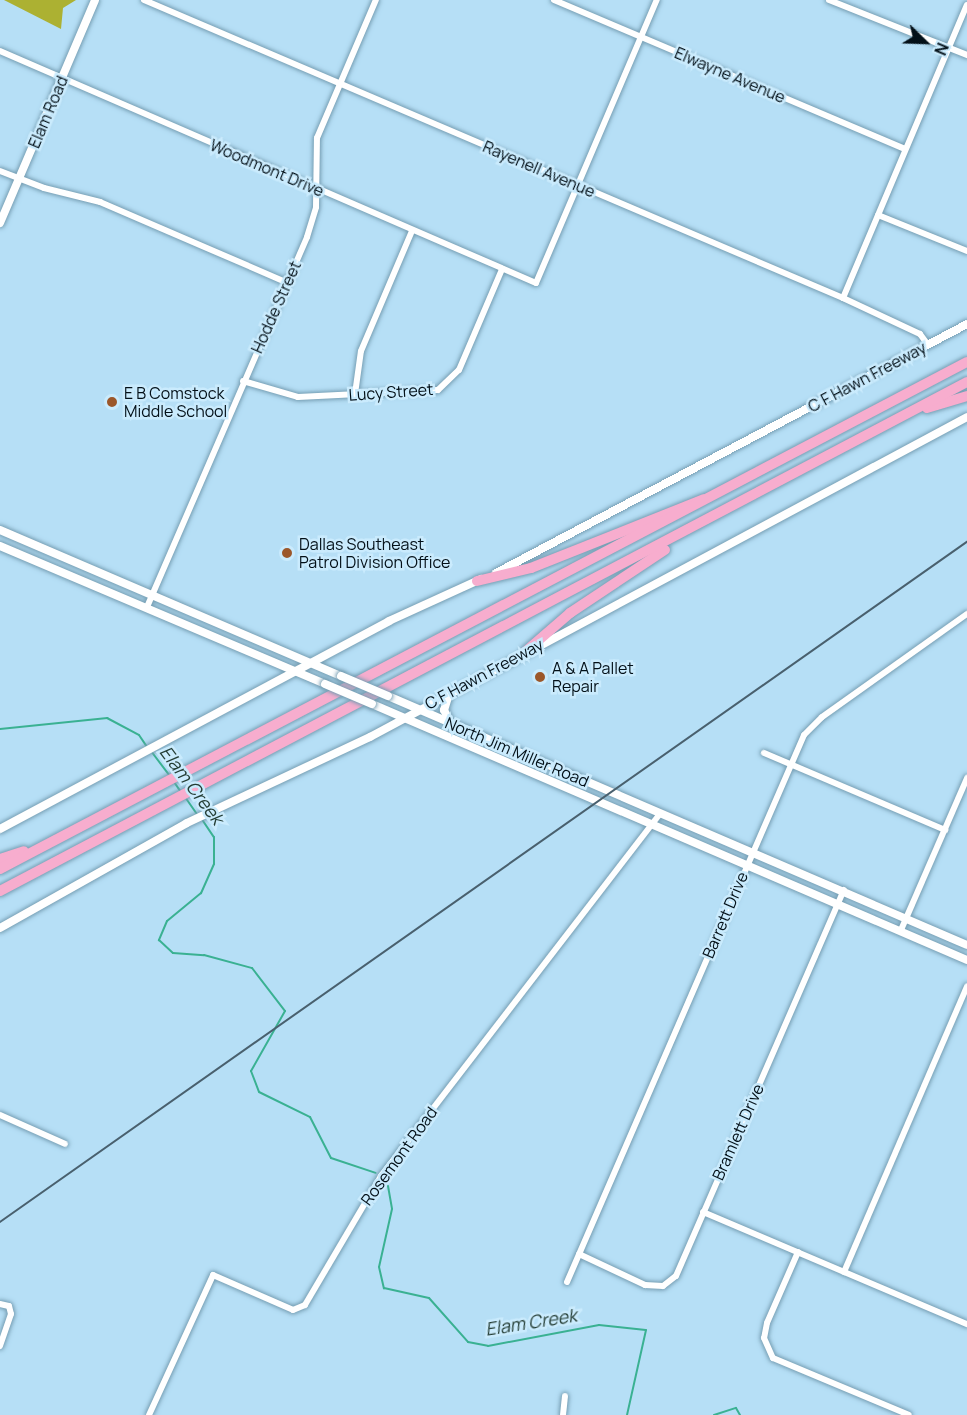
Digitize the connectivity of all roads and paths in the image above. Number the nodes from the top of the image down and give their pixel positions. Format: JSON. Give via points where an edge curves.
{"nodes":[{"id":1,"x":96,"y":0,"type":"edge"},
{"id":2,"x":144,"y":0,"type":"edge"},
{"id":3,"x":376,"y":0,"type":"edge"},
{"id":4,"x":554,"y":0,"type":"edge"},
{"id":5,"x":657,"y":0,"type":"edge"},
{"id":6,"x":829,"y":0,"type":"edge"},
{"id":7,"x":967,"y":5,"type":"edge"},
{"id":8,"x":641,"y":37,"type":"junction"},
{"id":9,"x":948,"y":50,"type":"junction"},
{"id":10,"x":0,"y":51,"type":"edge"},
{"id":11,"x":967,"y":56,"type":"edge"},
{"id":12,"x":62,"y":79,"type":"junction"},
{"id":13,"x":340,"y":84,"type":"junction"},
{"id":14,"x":905,"y":149,"type":"junction"},
{"id":15,"x":0,"y":171,"type":"edge"},
{"id":16,"x":19,"y":179,"type":"junction"},
{"id":17,"x":577,"y":185,"type":"junction"},
{"id":18,"x":317,"y":190,"type":"junction"},
{"id":19,"x":878,"y":215,"type":"junction"},
{"id":20,"x":0,"y":223,"type":"edge"},
{"id":21,"x":412,"y":231,"type":"junction"},
{"id":22,"x":967,"y":251,"type":"edge"},
{"id":23,"x":502,"y":269,"type":"junction"},
{"id":24,"x":286,"y":282,"type":"junction"},
{"id":25,"x":843,"y":298,"type":"junction"},
{"id":26,"x":967,"y":324,"type":"edge"},
{"id":27,"x":928,"y":345,"type":"junction"},
{"id":28,"x":967,"y":362,"type":"edge"},
{"id":29,"x":243,"y":381,"type":"junction"},
{"id":30,"x":967,"y":382,"type":"edge"},
{"id":31,"x":355,"y":394,"type":"junction"},
{"id":32,"x":967,"y":396,"type":"edge"},
{"id":33,"x":913,"y":411,"type":"junction"},
{"id":34,"x":967,"y":417,"type":"edge"},
{"id":35,"x":713,"y":497,"type":"junction"},
{"id":36,"x":4,"y":532,"type":"edge"},
{"id":37,"x":682,"y":535,"type":"junction"},
{"id":38,"x":1,"y":546,"type":"edge"},
{"id":39,"x":63,"y":557,"type":"junction"},
{"id":40,"x":57,"y":570,"type":"junction"},
{"id":41,"x":477,"y":581,"type":"junction"},
{"id":42,"x":152,"y":595,"type":"junction"},
{"id":43,"x":147,"y":607,"type":"junction"},
{"id":44,"x":967,"y":614,"type":"edge"},
{"id":45,"x":209,"y":619,"type":"junction"},
{"id":46,"x":203,"y":631,"type":"junction"},
{"id":47,"x":258,"y":639,"type":"junction"},
{"id":48,"x":525,"y":652,"type":"junction"},
{"id":49,"x":254,"y":653,"type":"junction"},
{"id":50,"x":313,"y":663,"type":"junction"},
{"id":51,"x":296,"y":671,"type":"junction"},
{"id":52,"x":449,"y":694,"type":"junction"},
{"id":53,"x":420,"y":709,"type":"junction"},
{"id":54,"x":404,"y":718,"type":"junction"},
{"id":55,"x":460,"y":728,"type":"junction"},
{"id":56,"x":764,"y":753,"type":"dead end"},
{"id":57,"x":791,"y":765,"type":"junction"},
{"id":58,"x":967,"y":778,"type":"edge"},
{"id":59,"x":661,"y":813,"type":"junction"},
{"id":60,"x":653,"y":823,"type":"junction"},
{"id":61,"x":0,"y":829,"type":"edge"},
{"id":62,"x":945,"y":830,"type":"junction"},
{"id":63,"x":45,"y":845,"type":"junction"},
{"id":64,"x":753,"y":850,"type":"junction"},
{"id":65,"x":0,"y":860,"type":"edge"},
{"id":66,"x":748,"y":863,"type":"junction"},
{"id":67,"x":0,"y":869,"type":"edge"},
{"id":68,"x":844,"y":889,"type":"junction"},
{"id":69,"x":0,"y":891,"type":"edge"},
{"id":70,"x":838,"y":902,"type":"junction"},
{"id":71,"x":907,"y":916,"type":"junction"},
{"id":72,"x":0,"y":928,"type":"edge"},
{"id":73,"x":901,"y":930,"type":"junction"},
{"id":74,"x":967,"y":945,"type":"edge"},
{"id":75,"x":967,"y":960,"type":"edge"},
{"id":76,"x":967,"y":986,"type":"edge"},
{"id":77,"x":0,"y":1115,"type":"edge"},
{"id":78,"x":65,"y":1144,"type":"dead end"},
{"id":79,"x":703,"y":1212,"type":"junction"},
{"id":80,"x":798,"y":1252,"type":"junction"},
{"id":81,"x":579,"y":1254,"type":"junction"},
{"id":82,"x":844,"y":1272,"type":"junction"},
{"id":83,"x":567,"y":1282,"type":"dead end"},
{"id":84,"x":0,"y":1304,"type":"edge"},
{"id":85,"x":967,"y":1324,"type":"edge"},
{"id":86,"x":0,"y":1346,"type":"edge"},
{"id":87,"x":565,"y":1396,"type":"dead end"},
{"id":88,"x":149,"y":1415,"type":"edge"},
{"id":89,"x":563,"y":1415,"type":"edge"},
{"id":90,"x":909,"y":1415,"type":"edge"}],
"edges":[{"from":1,"to":12,"type":"street","name":"Elam Road"},
{"from":2,"to":13,"type":"street","name":"Rayenell Avenue"},
{"from":3,"to":13,"type":"street","name":"Hodde Street"},
{"from":4,"to":8,"type":"street","name":"Elwayne Avenue"},
{"from":5,"to":8,"type":"street"},
{"from":6,"to":9,"type":"street"},
{"from":7,"to":9,"type":"street"},
{"from":8,"to":14,"type":"street","name":"Elwayne Avenue"},
{"from":8,"to":17,"type":"street"},
{"from":9,"to":11,"type":"street"},
{"from":9,"to":14,"type":"street"},
{"from":10,"to":12,"type":"street","name":"Woodmont Drive"},
{"from":12,"to":16,"type":"street","name":"Elam Road"},
{"from":12,"to":18,"type":"street","name":"Woodmont Drive"},
{"from":13,"to":17,"type":"street","name":"Rayenell Avenue"},
{"from":13,"to":18,"type":"street","name":"Hodde Street","via":[[314,154]]},
{"from":14,"to":19,"type":"street"},
{"from":15,"to":16,"type":"street"},
{"from":16,"to":20,"type":"street","name":"Elam Road"},
{"from":16,"to":24,"type":"street","via":[[100,202]]},
{"from":17,"to":23,"type":"street","name":"Woodmont Drive","via":[[536,283]]},
{"from":17,"to":25,"type":"street","name":"Rayenell Avenue"},
{"from":18,"to":21,"type":"street","name":"Woodmont Drive"},
{"from":18,"to":24,"type":"street","name":"Hodde Street","via":[[311,226]]},
{"from":19,"to":22,"type":"street"},
{"from":19,"to":25,"type":"street"},
{"from":21,"to":23,"type":"street","name":"Woodmont Drive"},
{"from":21,"to":31,"type":"street","via":[[358,359]]},
{"from":23,"to":31,"type":"street","name":"Lucy Street","via":[[453,380],[430,391]]},
{"from":24,"to":29,"type":"street","name":"Hodde Street"},
{"from":25,"to":27,"type":"street","name":"Rayenell Avenue","via":[[920,334]]},
{"from":26,"to":27,"type":"main road","name":"C F Hawn Freeway"},
{"from":27,"to":41,"type":"main road","name":"C F Hawn Freeway","via":[[578,532]]},
{"from":28,"to":35,"type":"highway","name":"C F Hawn Freeway"},
{"from":29,"to":31,"type":"street","name":"Lucy Street","via":[[280,395]]},
{"from":29,"to":42,"type":"street","name":"Hodde Street"},
{"from":30,"to":33,"type":"highway","name":"C F Hawn Freeway"},
{"from":32,"to":33,"type":"highway"},
{"from":33,"to":37,"type":"highway","name":"C F Hawn Freeway"},
{"from":34,"to":48,"type":"main road","name":"C F Hawn Freeway"},
{"from":35,"to":41,"type":"highway","via":[[690,501],[522,572]]},
{"from":35,"to":63,"type":"highway","name":"C F Hawn Freeway"},
{"from":36,"to":38,"type":"main road"},
{"from":36,"to":39,"type":"main road","name":"North Jim Miller Road"},
{"from":37,"to":48,"type":"highway","via":[[570,613]]},
{"from":37,"to":69,"type":"highway","name":"C F Hawn Freeway"},
{"from":38,"to":40,"type":"main road","name":"North Jim Miller Road"},
{"from":39,"to":40,"type":"main road"},
{"from":39,"to":42,"type":"main road","name":"North Jim Miller Road"},
{"from":40,"to":43,"type":"main road","name":"North Jim Miller Road"},
{"from":41,"to":50,"type":"main road","name":"C F Hawn Freeway","via":[[443,593]]},
{"from":42,"to":43,"type":"street","name":"Hodde Street"},
{"from":42,"to":45,"type":"main road","name":"North Jim Miller Road"},
{"from":43,"to":46,"type":"main road","name":"North Jim Miller Road"},
{"from":44,"to":57,"type":"street","name":"Barrett Drive","via":[[822,717],[804,735]]},
{"from":45,"to":46,"type":"main road"},
{"from":45,"to":47,"type":"main road","name":"North Jim Miller Road"},
{"from":46,"to":49,"type":"main road","name":"North Jim Miller Road"},
{"from":47,"to":49,"type":"main road"},
{"from":47,"to":50,"type":"main road","name":"North Jim Miller Road"},
{"from":48,"to":52,"type":"main road","name":"C F Hawn Freeway"},
{"from":49,"to":51,"type":"main road","name":"North Jim Miller Road"},
{"from":50,"to":51,"type":"main road","name":"C F Hawn Freeway"},
{"from":50,"to":53,"type":"main road","name":"North Jim Miller Road","bridge":true},
{"from":51,"to":54,"type":"main road","name":"North Jim Miller Road","bridge":true},
{"from":51,"to":61,"type":"main road","name":"C F Hawn Freeway"},
{"from":52,"to":53,"type":"main road","name":"C F Hawn Freeway"},
{"from":52,"to":55,"type":"main road","via":[[445,716]]},
{"from":53,"to":54,"type":"main road","name":"C F Hawn Freeway"},
{"from":53,"to":55,"type":"main road","name":"North Jim Miller Road"},
{"from":54,"to":60,"type":"main road","name":"North Jim Miller Road"},
{"from":54,"to":72,"type":"main road","name":"C F Hawn Freeway","via":[[214,808]]},
{"from":55,"to":59,"type":"main road","name":"North Jim Miller Road"},
{"from":56,"to":57,"type":"street"},
{"from":57,"to":62,"type":"street"},
{"from":57,"to":64,"type":"street","name":"Barrett Drive"},
{"from":58,"to":62,"type":"street"},
{"from":59,"to":60,"type":"street","name":"Rosemont Road"},
{"from":59,"to":64,"type":"main road","name":"North Jim Miller Road"},
{"from":60,"to":66,"type":"main road","name":"North Jim Miller Road"},
{"from":60,"to":88,"type":"street","name":"Rosemont Road","via":[[381,1176],[305,1305],[293,1310],[213,1275]]},
{"from":62,"to":71,"type":"street"},
{"from":63,"to":65,"type":"highway"},
{"from":63,"to":67,"type":"highway","name":"C F Hawn Freeway"},
{"from":64,"to":66,"type":"street","name":"Barrett Drive"},
{"from":64,"to":68,"type":"main road","name":"North Jim Miller Road"},
{"from":66,"to":70,"type":"main road","name":"North Jim Miller Road"},
{"from":66,"to":81,"type":"street","name":"Barrett Drive"},
{"from":68,"to":70,"type":"street","name":"Bramlett Drive"},
{"from":68,"to":71,"type":"main road","name":"North Jim Miller Road"},
{"from":70,"to":73,"type":"main road","name":"North Jim Miller Road"},
{"from":70,"to":79,"type":"street","name":"Bramlett Drive"},
{"from":71,"to":73,"type":"street"},
{"from":71,"to":74,"type":"main road","name":"North Jim Miller Road"},
{"from":73,"to":75,"type":"main road","name":"North Jim Miller Road"},
{"from":76,"to":82,"type":"street"},
{"from":77,"to":78,"type":"street"},
{"from":79,"to":80,"type":"street"},
{"from":79,"to":81,"type":"street","name":"Bramlett Drive","via":[[676,1276],[663,1286],[645,1285]]},
{"from":80,"to":82,"type":"street"},
{"from":80,"to":90,"type":"street","via":[[767,1323],[764,1338],[773,1358]]},
{"from":81,"to":83,"type":"street","name":"Barrett Drive"},
{"from":82,"to":85,"type":"street"},
{"from":84,"to":86,"type":"street","via":[[9,1306],[11,1314]]},
{"from":87,"to":89,"type":"street"}]}
